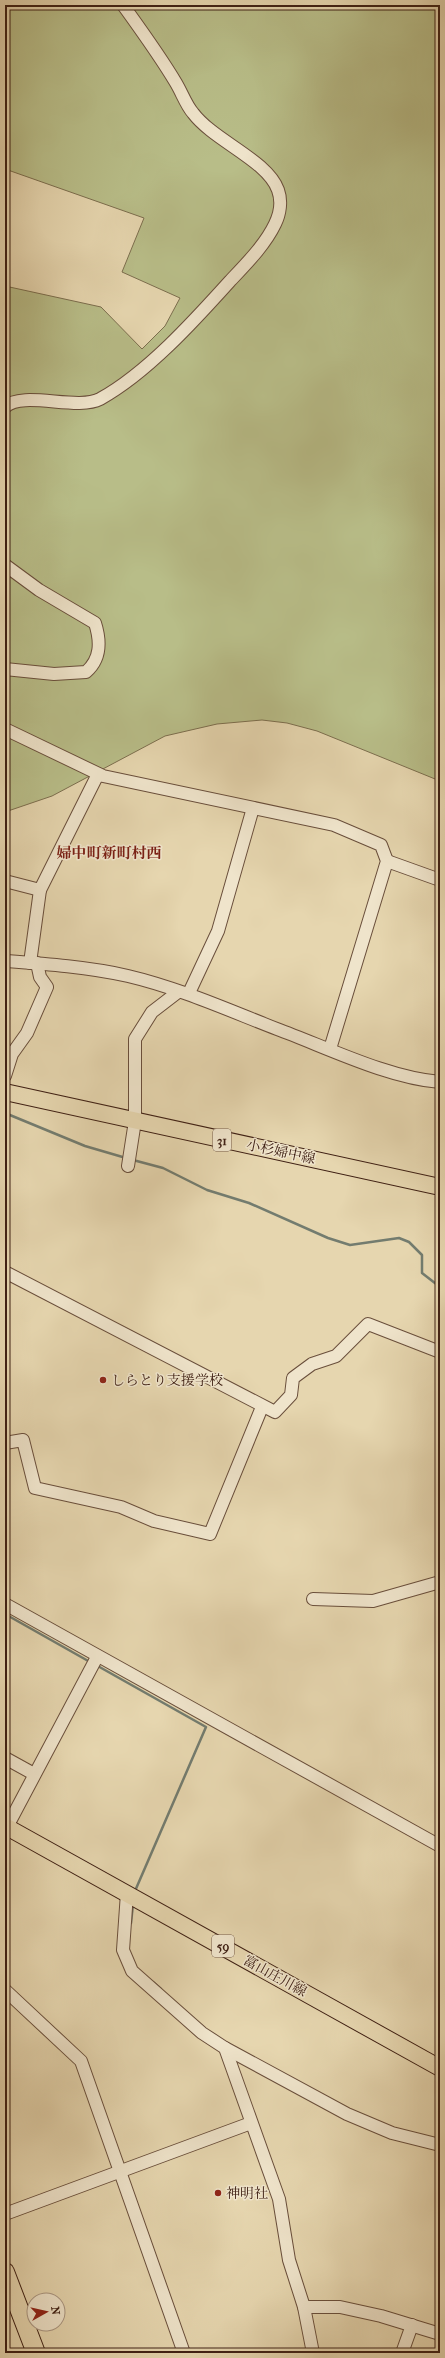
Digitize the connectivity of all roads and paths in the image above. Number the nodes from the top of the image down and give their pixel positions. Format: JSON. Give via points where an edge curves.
{"nodes":[{"id":1,"x":123,"y":5,"type":"edge"},
{"id":2,"x":5,"y":407,"type":"edge"},
{"id":3,"x":5,"y":566,"type":"edge"},
{"id":4,"x":5,"y":669,"type":"edge"},
{"id":5,"x":5,"y":729,"type":"edge"},
{"id":6,"x":98,"y":774,"type":"junction"},
{"id":7,"x":253,"y":808,"type":"junction"},
{"id":8,"x":387,"y":861,"type":"junction"},
{"id":9,"x":440,"y":880,"type":"edge"},
{"id":10,"x":5,"y":881,"type":"edge"},
{"id":11,"x":40,"y":890,"type":"junction"},
{"id":12,"x":5,"y":961,"type":"edge"},
{"id":13,"x":34,"y":963,"type":"junction"},
{"id":14,"x":184,"y":992,"type":"junction"},
{"id":15,"x":330,"y":1049,"type":"junction"},
{"id":16,"x":5,"y":1076,"type":"edge"},
{"id":17,"x":439,"y":1080,"type":"edge"},
{"id":18,"x":5,"y":1092,"type":"edge"},
{"id":19,"x":135,"y":1121,"type":"junction"},
{"id":20,"x":128,"y":1166,"type":"dead end"},
{"id":21,"x":440,"y":1187,"type":"edge"},
{"id":22,"x":5,"y":1272,"type":"edge"},
{"id":23,"x":440,"y":1352,"type":"edge"},
{"id":24,"x":262,"y":1407,"type":"junction"},
{"id":25,"x":5,"y":1443,"type":"edge"},
{"id":26,"x":440,"y":1582,"type":"edge"},
{"id":27,"x":314,"y":1599,"type":"dead end"},
{"id":28,"x":5,"y":1604,"type":"edge"},
{"id":29,"x":97,"y":1657,"type":"junction"},
{"id":30,"x":5,"y":1758,"type":"edge"},
{"id":31,"x":34,"y":1774,"type":"junction"},
{"id":32,"x":6,"y":1826,"type":"edge"},
{"id":33,"x":440,"y":1846,"type":"edge"},
{"id":34,"x":127,"y":1893,"type":"junction"},
{"id":35,"x":5,"y":1990,"type":"edge"},
{"id":36,"x":225,"y":2048,"type":"junction"},
{"id":37,"x":440,"y":2068,"type":"edge"},
{"id":38,"x":251,"y":2123,"type":"junction"},
{"id":39,"x":440,"y":2145,"type":"edge"},
{"id":40,"x":120,"y":2173,"type":"junction"},
{"id":41,"x":5,"y":2214,"type":"edge"},
{"id":42,"x":5,"y":2272,"type":"edge"},
{"id":43,"x":5,"y":2301,"type":"edge"},
{"id":44,"x":304,"y":2307,"type":"junction"},
{"id":45,"x":412,"y":2325,"type":"junction"},
{"id":46,"x":440,"y":2334,"type":"edge"},
{"id":47,"x":24,"y":2353,"type":"edge"},
{"id":48,"x":36,"y":2353,"type":"edge"},
{"id":49,"x":184,"y":2353,"type":"edge"},
{"id":50,"x":313,"y":2353,"type":"edge"},
{"id":51,"x":402,"y":2353,"type":"edge"}],
"edges":[{"from":1,"to":2,"type":"street","via":[[177,83],[192,113],[217,136],[272,176],[279,192],[280,208],[275,224],[251,259],[183,330],[117,390],[96,401],[20,400]]},
{"from":3,"to":4,"type":"street","via":[[39,590],[95,623],[99,636],[98,656],[86,672],[54,674]]},
{"from":5,"to":6,"type":"street"},
{"from":6,"to":7,"type":"street"},
{"from":6,"to":11,"type":"street"},
{"from":7,"to":8,"type":"street","via":[[334,825],[381,845]]},
{"from":7,"to":14,"type":"street","via":[[218,931]]},
{"from":8,"to":9,"type":"street"},
{"from":8,"to":15,"type":"street"},
{"from":10,"to":11,"type":"street"},
{"from":11,"to":13,"type":"street"},
{"from":12,"to":13,"type":"street"},
{"from":13,"to":14,"type":"street","via":[[128,976]]},
{"from":13,"to":16,"type":"street","via":[[47,987],[27,1033],[12,1054]]},
{"from":14,"to":15,"type":"street"},
{"from":14,"to":19,"type":"street","via":[[152,1012],[135,1039]]},
{"from":15,"to":17,"type":"street","via":[[422,1081]]},
{"from":18,"to":19,"type":"main road","name":"小杉婦中線","number":"31"},
{"from":19,"to":20,"type":"street"},
{"from":19,"to":21,"type":"main road","name":"小杉婦中線","number":"31"},
{"from":22,"to":24,"type":"street"},
{"from":23,"to":24,"type":"street","via":[[368,1324],[336,1356],[312,1364],[293,1378],[291,1395],[275,1412]]},
{"from":24,"to":25,"type":"street","via":[[210,1534],[154,1521],[121,1507],[35,1488],[24,1440]]},
{"from":26,"to":27,"type":"street","via":[[373,1601]]},
{"from":28,"to":29,"type":"street"},
{"from":29,"to":31,"type":"street"},
{"from":29,"to":33,"type":"street"},
{"from":30,"to":31,"type":"street"},
{"from":31,"to":32,"type":"street"},
{"from":32,"to":34,"type":"main road","name":"富山庄川線","number":"59"},
{"from":34,"to":36,"type":"street","via":[[123,1950],[132,1971],[202,2032]]},
{"from":34,"to":37,"type":"main road","name":"富山庄川線","number":"59"},
{"from":35,"to":40,"type":"street","via":[[81,2061]]},
{"from":36,"to":38,"type":"street"},
{"from":36,"to":39,"type":"street","via":[[347,2114],[392,2133]]},
{"from":38,"to":40,"type":"street"},
{"from":38,"to":44,"type":"street","via":[[278,2199],[289,2260]]},
{"from":40,"to":41,"type":"street"},
{"from":40,"to":49,"type":"street"},
{"from":42,"to":48,"type":"highway"},
{"from":43,"to":47,"type":"highway"},
{"from":44,"to":45,"type":"street","via":[[340,2307]]},
{"from":44,"to":50,"type":"street"},
{"from":45,"to":46,"type":"street"},
{"from":45,"to":51,"type":"street"}]}
